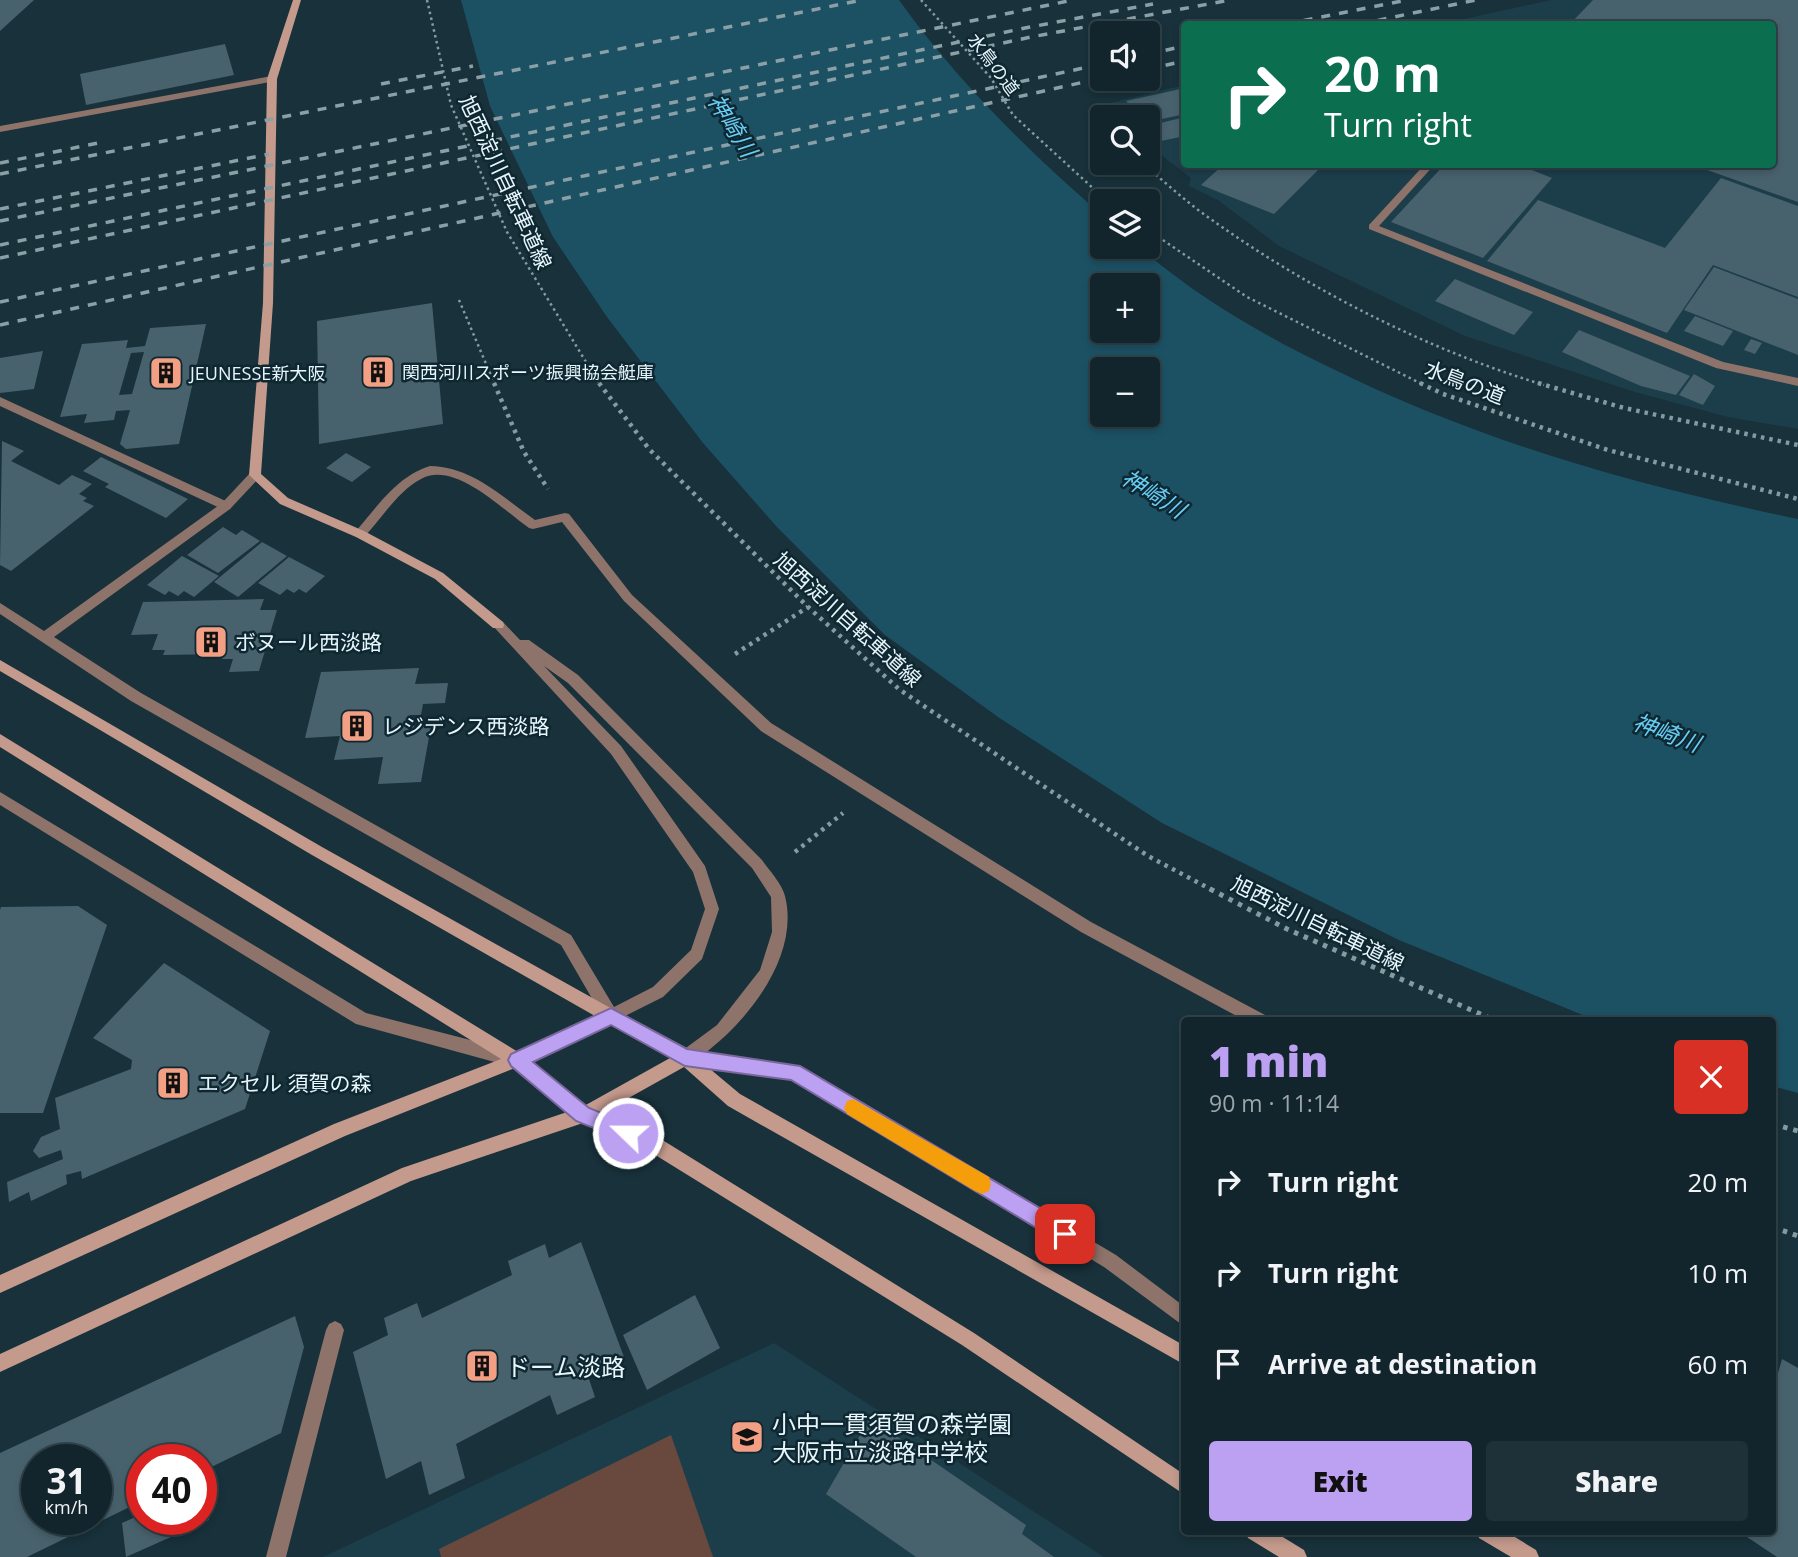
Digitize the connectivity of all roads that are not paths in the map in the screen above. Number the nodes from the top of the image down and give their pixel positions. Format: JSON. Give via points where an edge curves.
{"nodes":[{"id":1,"x":297,"y":0,"type":"edge"},
{"id":2,"x":272,"y":79,"type":"junction"},
{"id":3,"x":0,"y":130,"type":"edge"},
{"id":4,"x":1427,"y":168,"type":"edge"},
{"id":5,"x":1798,"y":382,"type":"edge"},
{"id":6,"x":0,"y":401,"type":"edge"},
{"id":7,"x":255,"y":475,"type":"junction"},
{"id":8,"x":226,"y":506,"type":"junction"},
{"id":9,"x":360,"y":534,"type":"junction"},
{"id":10,"x":0,"y":608,"type":"edge"},
{"id":11,"x":498,"y":625,"type":"junction"},
{"id":12,"x":45,"y":637,"type":"junction"},
{"id":13,"x":0,"y":666,"type":"edge"},
{"id":14,"x":0,"y":740,"type":"edge"},
{"id":15,"x":0,"y":799,"type":"edge"},
{"id":16,"x":611,"y":1016,"type":"junction"},
{"id":17,"x":1253,"y":1017,"type":"edge"},
{"id":18,"x":685,"y":1058,"type":"junction"},
{"id":19,"x":517,"y":1060,"type":"junction"},
{"id":20,"x":583,"y":1115,"type":"junction"},
{"id":21,"x":0,"y":1284,"type":"edge"},
{"id":22,"x":1181,"y":1315,"type":"edge"},
{"id":23,"x":335,"y":1330,"type":"dead end"},
{"id":24,"x":1181,"y":1354,"type":"edge"},
{"id":25,"x":0,"y":1363,"type":"edge"},
{"id":26,"x":1181,"y":1483,"type":"edge"},
{"id":27,"x":1261,"y":1535,"type":"edge"},
{"id":28,"x":1493,"y":1535,"type":"edge"},
{"id":29,"x":276,"y":1557,"type":"edge"},
{"id":30,"x":1297,"y":1557,"type":"edge"},
{"id":31,"x":1529,"y":1557,"type":"edge"}],
"edges":[{"from":1,"to":2,"type":"street"},
{"from":2,"to":3,"type":"street"},
{"from":2,"to":7,"type":"street","via":[[268,303]]},
{"from":4,"to":5,"type":"street","via":[[1373,227],[1720,365]]},
{"from":6,"to":8,"type":"street"},
{"from":7,"to":8,"type":"street"},
{"from":7,"to":9,"type":"street","via":[[284,501]]},
{"from":8,"to":12,"type":"street"},
{"from":9,"to":11,"type":"street","via":[[439,576]]},
{"from":9,"to":17,"type":"street","via":[[428,469],[443,468],[466,477],[533,525],[565,517],[628,598],[766,727],[1086,927]]},
{"from":10,"to":12,"type":"street"},
{"from":11,"to":16,"type":"street","via":[[616,750],[700,870],[712,909],[697,954],[658,992]]},
{"from":11,"to":18,"type":"street","via":[[573,679],[757,864],[778,896],[780,932],[766,974],[723,1030]]},
{"from":12,"to":16,"type":"street","via":[[136,697],[566,940]]},
{"from":13,"to":16,"type":"street"},
{"from":14,"to":19,"type":"street"},
{"from":15,"to":19,"type":"street","via":[[362,1019]]},
{"from":16,"to":18,"type":"street"},
{"from":16,"to":19,"type":"street"},
{"from":18,"to":20,"type":"street"},
{"from":18,"to":22,"type":"street","via":[[793,1072],[1110,1261]]},
{"from":18,"to":24,"type":"street","via":[[734,1100]]},
{"from":19,"to":20,"type":"street"},
{"from":19,"to":21,"type":"street","via":[[340,1130]]},
{"from":20,"to":25,"type":"street","via":[[408,1174]]},
{"from":20,"to":26,"type":"street","via":[[650,1142],[968,1339]]},
{"from":23,"to":29,"type":"street"},
{"from":27,"to":30,"type":"street"},
{"from":28,"to":31,"type":"street"}]}
